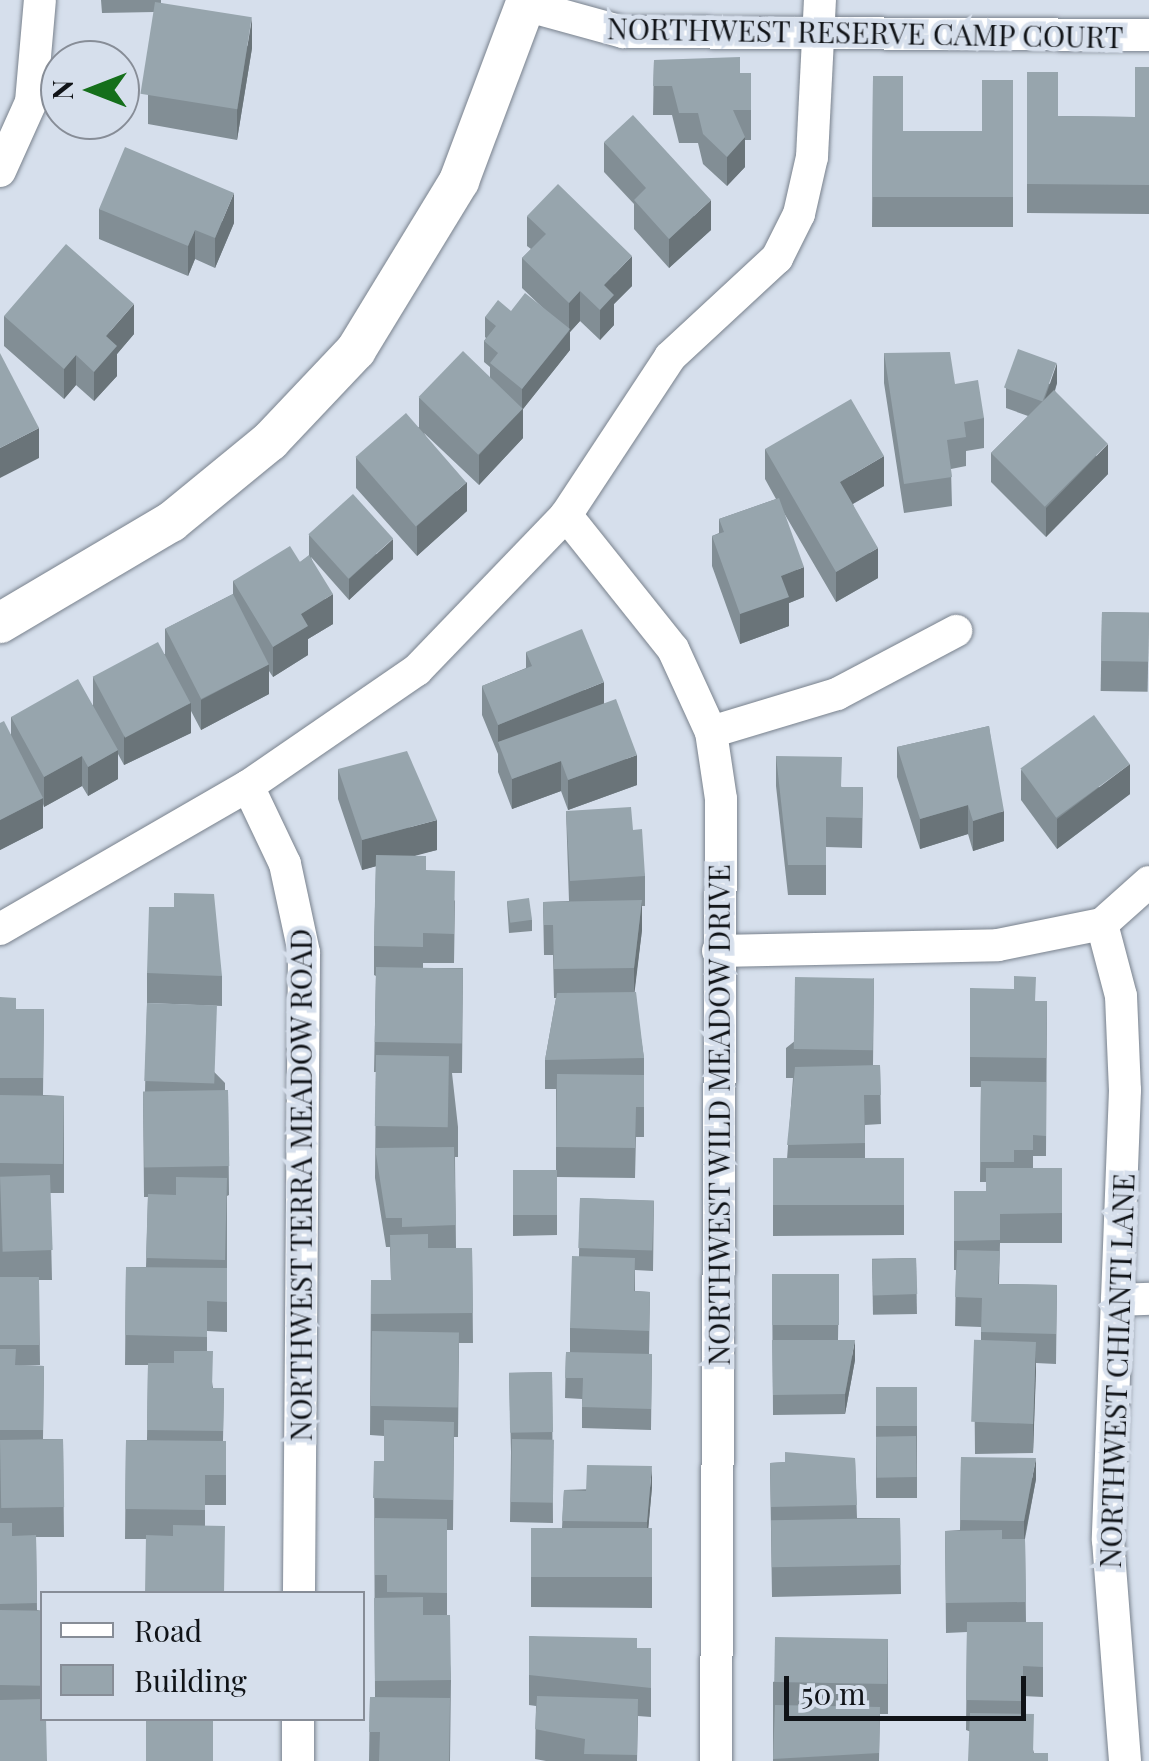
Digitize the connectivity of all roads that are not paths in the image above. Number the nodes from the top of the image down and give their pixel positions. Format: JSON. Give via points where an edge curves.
{"nodes":[{"id":1,"x":40,"y":0,"type":"edge"},
{"id":2,"x":820,"y":0,"type":"edge"},
{"id":3,"x":526,"y":3,"type":"edge"},
{"id":4,"x":820,"y":33,"type":"junction"},
{"id":5,"x":1149,"y":35,"type":"edge"},
{"id":6,"x":0,"y":171,"type":"edge"},
{"id":7,"x":566,"y":515,"type":"junction"},
{"id":8,"x":0,"y":623,"type":"edge"},
{"id":9,"x":956,"y":631,"type":"dead end"},
{"id":10,"x":711,"y":732,"type":"junction"},
{"id":11,"x":248,"y":786,"type":"junction"},
{"id":12,"x":1149,"y":882,"type":"edge"},
{"id":13,"x":1102,"y":924,"type":"junction"},
{"id":14,"x":0,"y":928,"type":"edge"},
{"id":15,"x":718,"y":951,"type":"junction"},
{"id":16,"x":1133,"y":1299,"type":"edge"},
{"id":17,"x":299,"y":1591,"type":"edge"},
{"id":18,"x":1136,"y":1720,"type":"edge"},
{"id":19,"x":298,"y":1721,"type":"edge"},
{"id":20,"x":298,"y":1761,"type":"edge"},
{"id":21,"x":716,"y":1761,"type":"edge"},
{"id":22,"x":1124,"y":1761,"type":"edge"}],
"edges":[{"from":1,"to":6,"type":"street","via":[[31,102]]},
{"from":2,"to":4,"type":"street"},
{"from":3,"to":4,"type":"street","name":"NORTHWEST RESERVE CAMP COURT","via":[[623,32]]},
{"from":3,"to":8,"type":"street","via":[[459,181],[356,350],[270,441],[171,522]]},
{"from":4,"to":5,"type":"street","name":"NORTHWEST RESERVE CAMP COURT"},
{"from":4,"to":7,"type":"street","via":[[812,157],[777,258],[670,357]]},
{"from":7,"to":10,"type":"street","name":"NORTHWEST WILD MEADOW DRIVE","via":[[645,607]]},
{"from":7,"to":11,"type":"street","via":[[417,670]]},
{"from":9,"to":10,"type":"street","via":[[837,694]]},
{"from":10,"to":15,"type":"street","name":"NORTHWEST WILD MEADOW DRIVE","via":[[721,799]]},
{"from":11,"to":14,"type":"street"},
{"from":11,"to":17,"type":"street","name":"NORTHWEST TERRA MEADOW ROAD","via":[[285,864],[304,953]]},
{"from":12,"to":13,"type":"street"},
{"from":13,"to":15,"type":"street","via":[[932,950]]},
{"from":13,"to":16,"type":"street","name":"NORTHWEST CHIANTI LANE","via":[[1121,996]]},
{"from":15,"to":21,"type":"street","name":"NORTHWEST WILD MEADOW DRIVE"},
{"from":16,"to":18,"type":"street","name":"NORTHWEST CHIANTI LANE","via":[[1108,1540]]},
{"from":18,"to":22,"type":"street","name":"NORTHWEST CHIANTI LANE"},
{"from":19,"to":20,"type":"street"}]}
